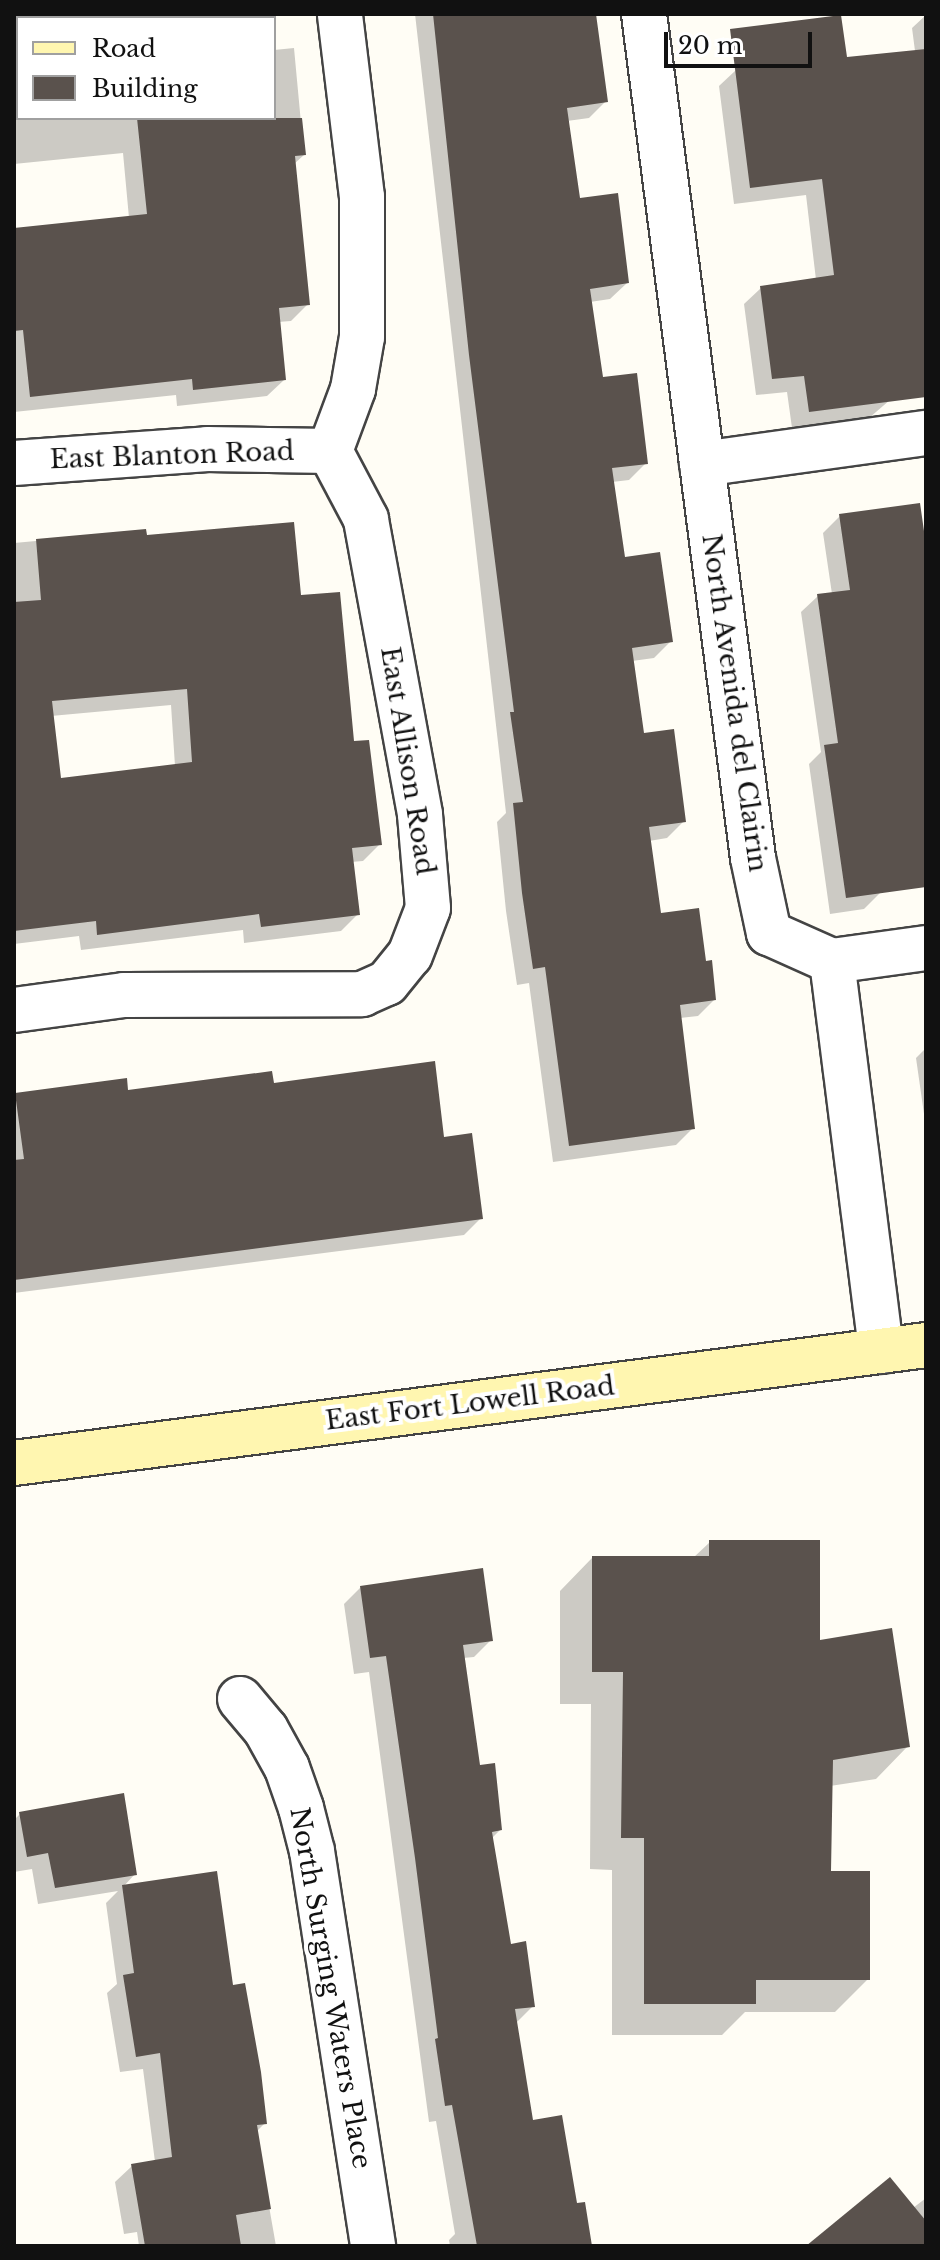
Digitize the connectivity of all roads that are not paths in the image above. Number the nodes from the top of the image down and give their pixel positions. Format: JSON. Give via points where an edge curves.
{"nodes":[{"id":1,"x":340,"y":14,"type":"edge"},
{"id":2,"x":644,"y":14,"type":"edge"},
{"id":3,"x":926,"y":433,"type":"edge"},
{"id":4,"x":330,"y":451,"type":"junction"},
{"id":5,"x":14,"y":463,"type":"edge"},
{"id":6,"x":702,"y":464,"type":"junction"},
{"id":7,"x":926,"y":948,"type":"edge"},
{"id":8,"x":832,"y":961,"type":"junction"},
{"id":9,"x":14,"y":1010,"type":"edge"},
{"id":10,"x":926,"y":1345,"type":"edge"},
{"id":11,"x":881,"y":1351,"type":"junction"},
{"id":12,"x":14,"y":1463,"type":"edge"},
{"id":13,"x":240,"y":1699,"type":"dead end"},
{"id":14,"x":373,"y":2246,"type":"edge"}],
"edges":[{"from":1,"to":4,"type":"street","via":[[362,197],[362,337],[353,389]]},
{"from":2,"to":6,"type":"street","name":"North Avenida del Clairin"},
{"from":3,"to":6,"type":"street"},
{"from":4,"to":5,"type":"street","name":"East Blanton Road","via":[[207,449]]},
{"from":4,"to":9,"type":"street","name":"East Allison Road","via":[[366,519],[420,814],[428,908],[410,955],[387,983],[362,994],[124,995]]},
{"from":6,"to":8,"type":"street","name":"North Avenida del Clairin","via":[[753,858],[769,933]]},
{"from":7,"to":8,"type":"street"},
{"from":8,"to":11,"type":"street"},
{"from":10,"to":11,"type":"main road","name":"East Fort Lowell Road"},
{"from":11,"to":12,"type":"main road","name":"East Fort Lowell Road"},
{"from":13,"to":14,"type":"street","name":"North Surging Waters Place","via":[[266,1730],[287,1768],[305,1822]]}]}
